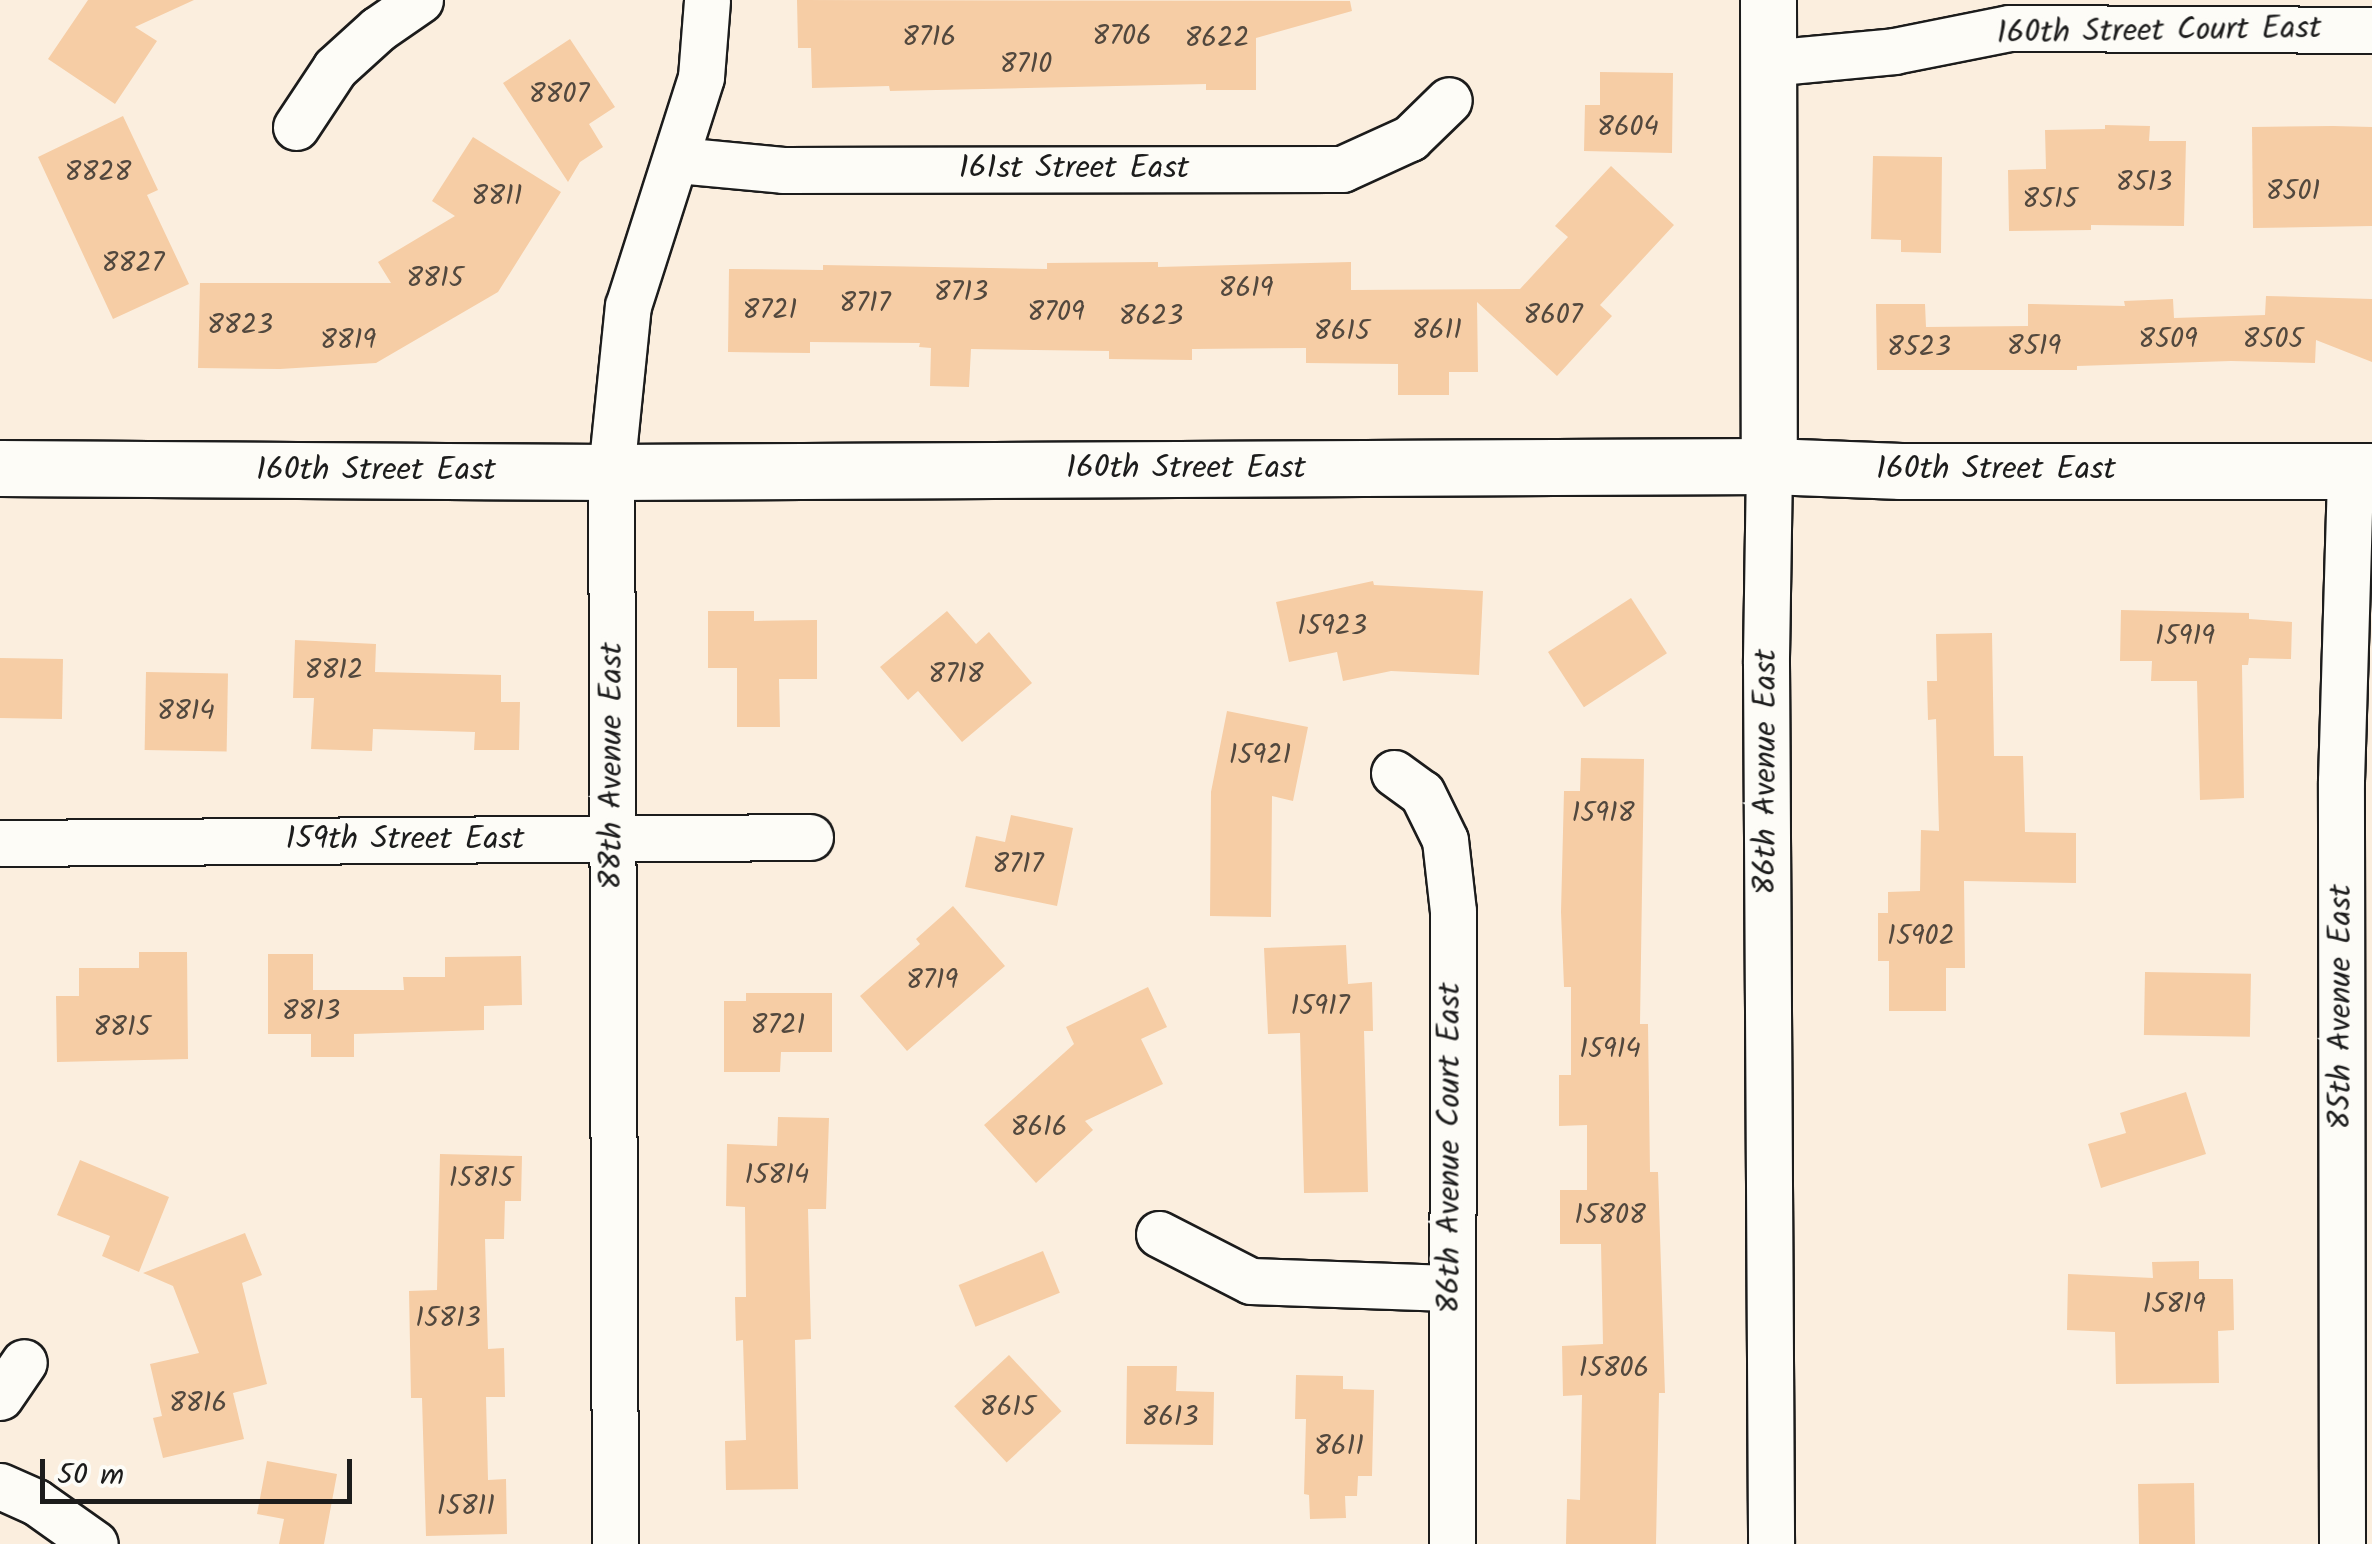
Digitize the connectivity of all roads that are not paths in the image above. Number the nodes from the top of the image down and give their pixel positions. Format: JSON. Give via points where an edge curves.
{"nodes":[{"id":1,"x":420,"y":0,"type":"edge"},
{"id":2,"x":707,"y":0,"type":"edge"},
{"id":3,"x":1768,"y":0,"type":"edge"},
{"id":4,"x":2372,"y":30,"type":"edge"},
{"id":5,"x":1768,"y":64,"type":"junction"},
{"id":6,"x":1449,"y":100,"type":"dead end"},
{"id":7,"x":296,"y":127,"type":"dead end"},
{"id":8,"x":678,"y":160,"type":"junction"},
{"id":9,"x":1770,"y":466,"type":"junction"},
{"id":10,"x":0,"y":468,"type":"edge"},
{"id":11,"x":2361,"y":471,"type":"edge"},
{"id":12,"x":611,"y":472,"type":"junction"},
{"id":13,"x":1394,"y":774,"type":"dead end"},
{"id":14,"x":616,"y":838,"type":"junction"},
{"id":15,"x":810,"y":838,"type":"dead end"},
{"id":16,"x":0,"y":843,"type":"edge"},
{"id":17,"x":1159,"y":1234,"type":"dead end"},
{"id":18,"x":1449,"y":1288,"type":"junction"},
{"id":19,"x":0,"y":1486,"type":"edge"},
{"id":20,"x":95,"y":1544,"type":"edge"},
{"id":21,"x":615,"y":1544,"type":"edge"},
{"id":22,"x":1452,"y":1544,"type":"edge"},
{"id":23,"x":1771,"y":1544,"type":"edge"},
{"id":24,"x":2342,"y":1544,"type":"edge"}],
"edges":[{"from":1,"to":7,"type":"street","via":[[335,68]]},
{"from":2,"to":8,"type":"street","name":"88th Avenue East","via":[[701,77]]},
{"from":3,"to":5,"type":"main road","name":"86th Avenue East"},
{"from":4,"to":5,"type":"street","name":"160th Street Court East","via":[[2009,28],[1894,51]]},
{"from":5,"to":9,"type":"main road","name":"86th Avenue East"},
{"from":6,"to":8,"type":"street","name":"161st Street East","via":[[1410,138],[1342,168],[782,170]]},
{"from":8,"to":12,"type":"street","name":"88th Avenue East","via":[[628,306]]},
{"from":9,"to":11,"type":"main road","name":"160th Street East"},
{"from":9,"to":12,"type":"main road","name":"160th Street East"},
{"from":9,"to":23,"type":"street","name":"86th Avenue East"},
{"from":10,"to":12,"type":"main road","name":"160th Street East"},
{"from":11,"to":24,"type":"street","name":"85th Avenue East","via":[[2341,781]]},
{"from":12,"to":14,"type":"street","name":"88th Avenue East"},
{"from":13,"to":18,"type":"street","name":"86th Avenue Court East","via":[[1422,793],[1446,840],[1452,911]]},
{"from":14,"to":15,"type":"street","name":"159th Street East"},
{"from":14,"to":16,"type":"street","name":"159th Street East"},
{"from":14,"to":21,"type":"street","name":"88th Avenue East"},
{"from":17,"to":18,"type":"street","via":[[1251,1282]]},
{"from":18,"to":22,"type":"street","name":"86th Avenue Court East"},
{"from":19,"to":20,"type":"street","via":[[36,1502]]}]}
